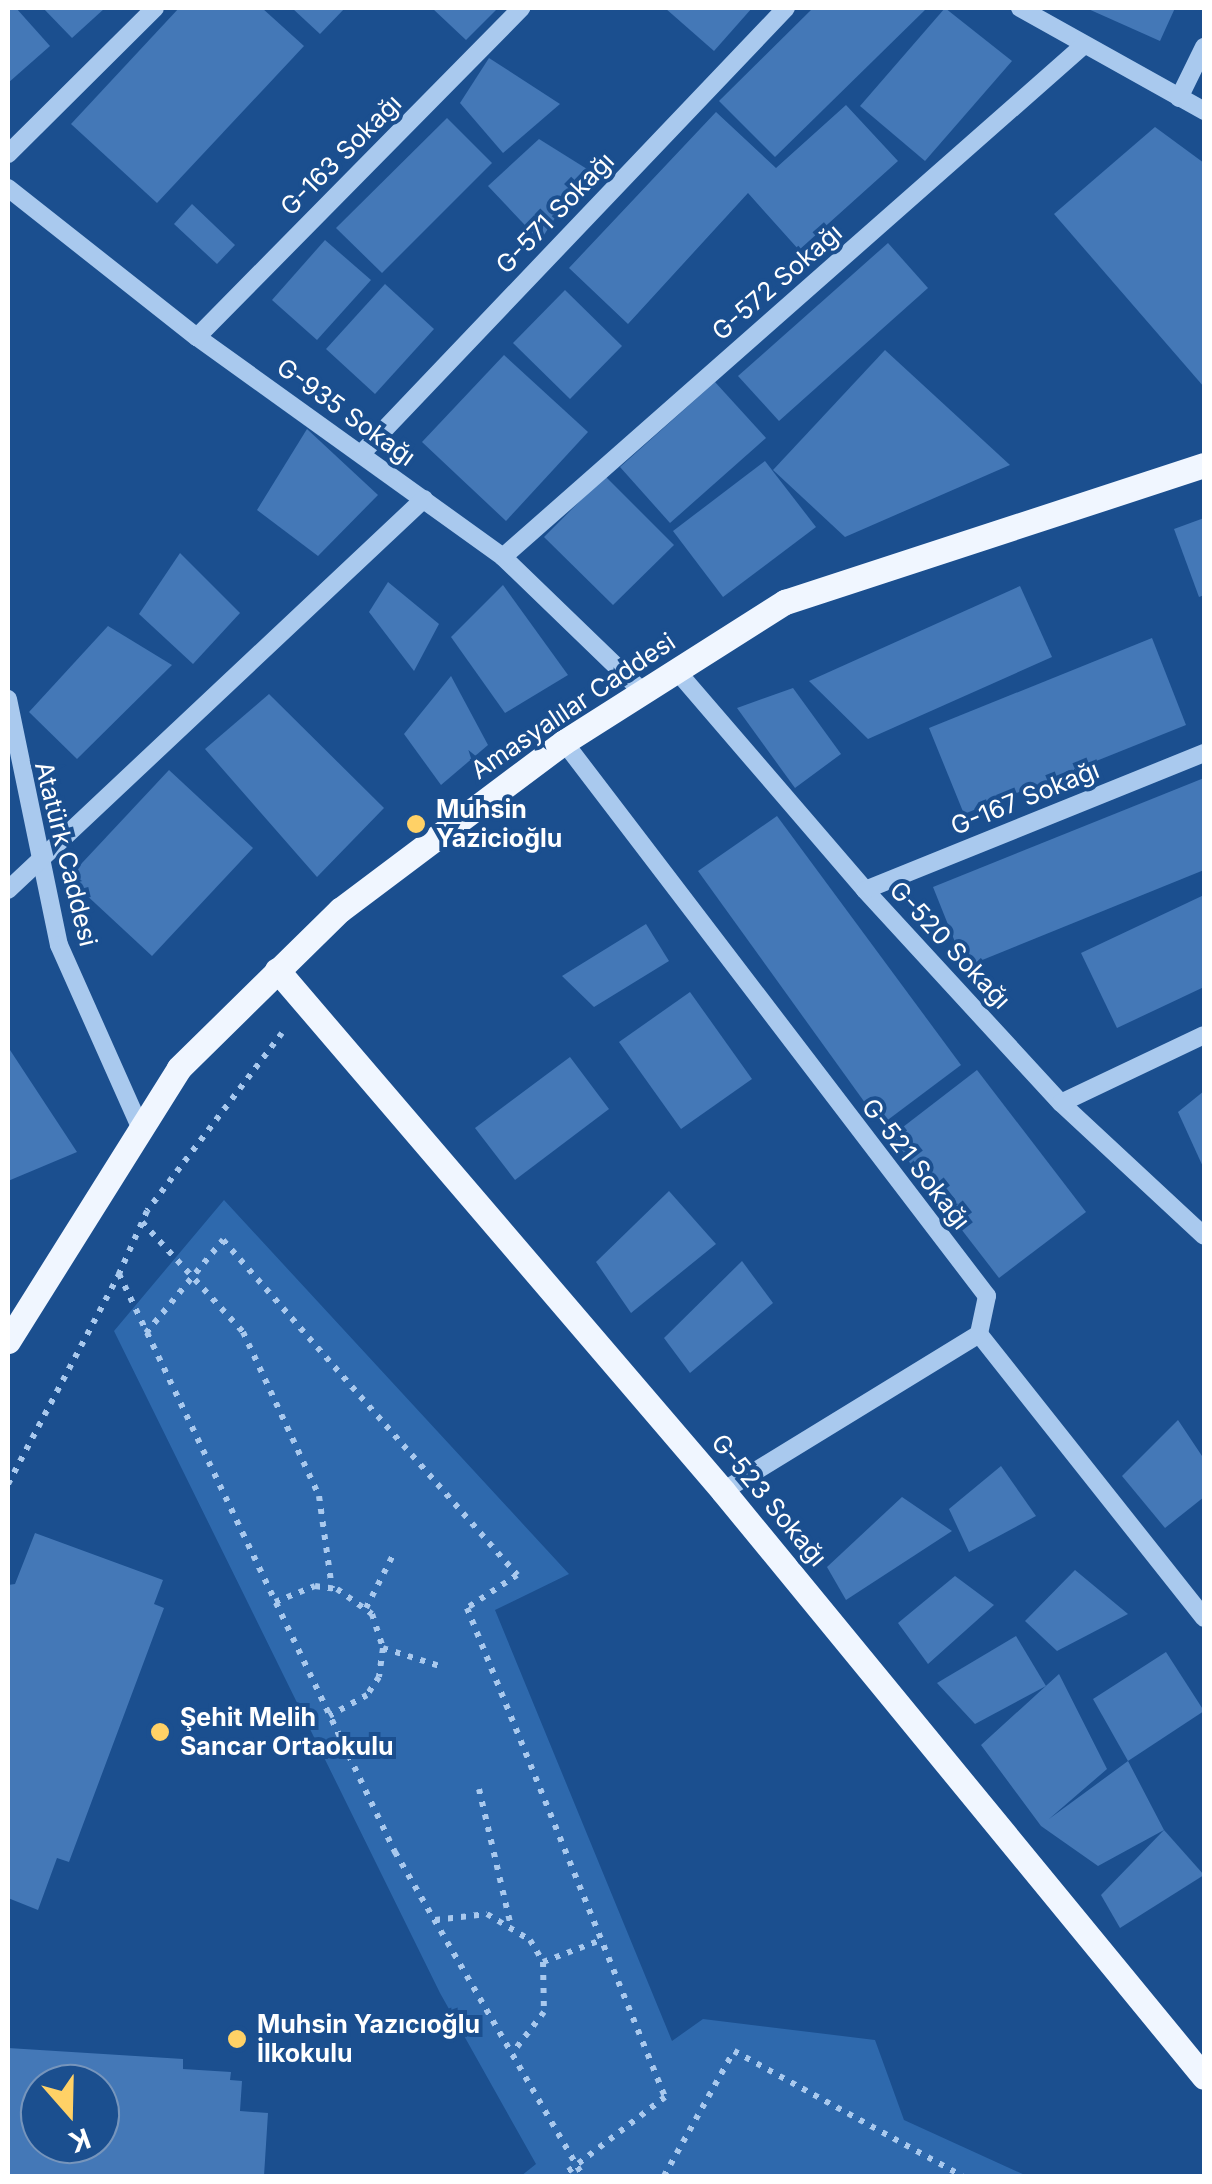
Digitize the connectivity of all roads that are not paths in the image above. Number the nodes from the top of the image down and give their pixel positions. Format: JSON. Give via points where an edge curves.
{"nodes":[{"id":1,"x":155,"y":8,"type":"edge"},
{"id":2,"x":522,"y":8,"type":"edge"},
{"id":3,"x":786,"y":8,"type":"edge"},
{"id":4,"x":1020,"y":8,"type":"edge"},
{"id":5,"x":1084,"y":45,"type":"junction"},
{"id":6,"x":1204,"y":47,"type":"edge"},
{"id":7,"x":1179,"y":98,"type":"junction"},
{"id":8,"x":1204,"y":111,"type":"edge"},
{"id":9,"x":8,"y":154,"type":"edge"},
{"id":10,"x":8,"y":188,"type":"edge"},
{"id":11,"x":197,"y":337,"type":"junction"},
{"id":12,"x":362,"y":454,"type":"junction"},
{"id":13,"x":1204,"y":465,"type":"edge"},
{"id":14,"x":424,"y":499,"type":"junction"},
{"id":15,"x":504,"y":556,"type":"junction"},
{"id":16,"x":676,"y":670,"type":"junction"},
{"id":17,"x":644,"y":692,"type":"junction"},
{"id":18,"x":8,"y":699,"type":"edge"},
{"id":19,"x":564,"y":742,"type":"junction"},
{"id":20,"x":1204,"y":753,"type":"edge"},
{"id":21,"x":39,"y":856,"type":"junction"},
{"id":22,"x":8,"y":890,"type":"edge"},
{"id":23,"x":865,"y":890,"type":"junction"},
{"id":24,"x":277,"y":970,"type":"junction"},
{"id":25,"x":1204,"y":1035,"type":"edge"},
{"id":26,"x":1061,"y":1103,"type":"junction"},
{"id":27,"x":140,"y":1127,"type":"junction"},
{"id":28,"x":1204,"y":1236,"type":"edge"},
{"id":29,"x":979,"y":1334,"type":"junction"},
{"id":30,"x":8,"y":1340,"type":"edge"},
{"id":31,"x":723,"y":1491,"type":"junction"},
{"id":32,"x":1204,"y":1618,"type":"edge"},
{"id":33,"x":1204,"y":2076,"type":"edge"}],
"edges":[{"from":1,"to":9,"type":"street"},
{"from":2,"to":11,"type":"street","name":"G-163 Sokağı"},
{"from":3,"to":12,"type":"street","name":"G-571 Sokağı"},
{"from":4,"to":5,"type":"street"},
{"from":5,"to":7,"type":"street"},
{"from":5,"to":15,"type":"street","name":"G-572 Sokağı"},
{"from":6,"to":7,"type":"street"},
{"from":7,"to":8,"type":"street"},
{"from":10,"to":11,"type":"street","name":"G-935 Sokağı"},
{"from":11,"to":12,"type":"street","name":"G-935 Sokağı"},
{"from":12,"to":14,"type":"street","name":"G-935 Sokağı"},
{"from":13,"to":16,"type":"main road","name":"Amasyalılar Caddesi","via":[[785,602]]},
{"from":14,"to":15,"type":"street","name":"G-935 Sokağı"},
{"from":14,"to":21,"type":"street"},
{"from":15,"to":17,"type":"street","name":"G-935 Sokağı"},
{"from":16,"to":17,"type":"main road","name":"Amasyalılar Caddesi"},
{"from":16,"to":23,"type":"street","name":"G-520 Sokağı"},
{"from":17,"to":19,"type":"main road","name":"Amasyalılar Caddesi"},
{"from":18,"to":21,"type":"street","name":"Atatürk Caddesi"},
{"from":19,"to":24,"type":"main road","name":"Amasyalılar Caddesi","via":[[340,910]]},
{"from":19,"to":29,"type":"street","name":"G-521 Sokağı","via":[[987,1296]]},
{"from":20,"to":23,"type":"street","name":"G-167 Sokağı"},
{"from":21,"to":22,"type":"street"},
{"from":21,"to":27,"type":"street","name":"Atatürk Caddesi","via":[[59,945]]},
{"from":23,"to":26,"type":"street","name":"G-520 Sokağı"},
{"from":24,"to":27,"type":"main road","name":"Amasyalılar Caddesi","via":[[179,1068]]},
{"from":24,"to":31,"type":"main road","name":"G-523 Sokağı"},
{"from":25,"to":26,"type":"street"},
{"from":26,"to":28,"type":"street","name":"G-520 Sokağı"},
{"from":27,"to":30,"type":"main road","name":"Amasyalılar Caddesi"},
{"from":29,"to":31,"type":"street"},
{"from":29,"to":32,"type":"street"},
{"from":31,"to":33,"type":"main road","name":"G-523 Sokağı"}]}
